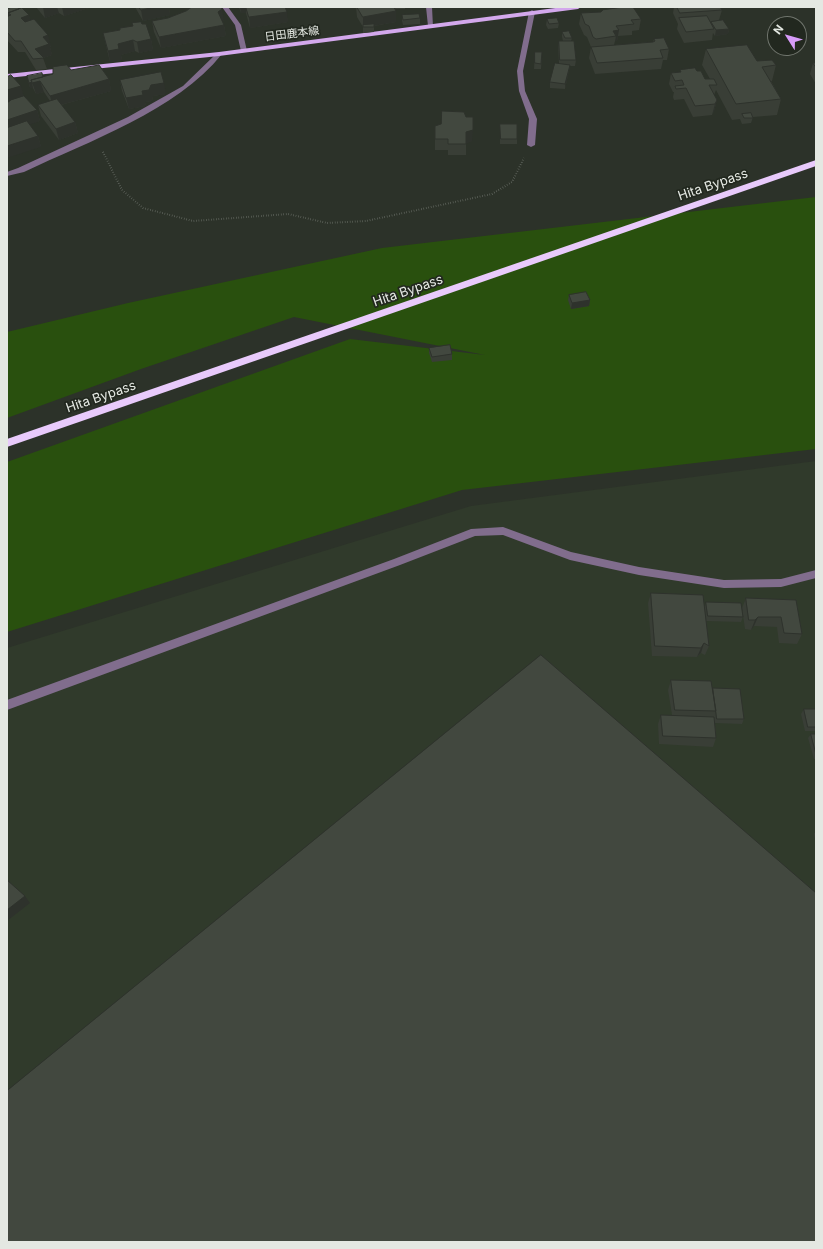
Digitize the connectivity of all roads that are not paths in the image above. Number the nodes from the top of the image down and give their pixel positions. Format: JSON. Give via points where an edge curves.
{"nodes":[{"id":1,"x":225,"y":7,"type":"edge"},
{"id":2,"x":429,"y":7,"type":"edge"},
{"id":3,"x":578,"y":7,"type":"edge"},
{"id":4,"x":532,"y":12,"type":"junction"},
{"id":5,"x":431,"y":26,"type":"junction"},
{"id":6,"x":244,"y":51,"type":"junction"},
{"id":7,"x":219,"y":54,"type":"junction"},
{"id":8,"x":7,"y":76,"type":"edge"},
{"id":9,"x":531,"y":145,"type":"road end"},
{"id":10,"x":816,"y":163,"type":"edge"},
{"id":11,"x":7,"y":174,"type":"edge"},
{"id":12,"x":7,"y":443,"type":"edge"},
{"id":13,"x":816,"y":574,"type":"edge"},
{"id":14,"x":7,"y":704,"type":"edge"}],
"edges":[{"from":1,"to":6,"type":"street","via":[[238,25]]},
{"from":2,"to":5,"type":"street"},
{"from":3,"to":4,"type":"main road","name":"日田鹿本線"},
{"from":4,"to":5,"type":"main road","name":"日田鹿本線"},
{"from":4,"to":9,"type":"street","via":[[520,71],[522,91],[533,119]]},
{"from":5,"to":6,"type":"main road","name":"日田鹿本線"},
{"from":6,"to":7,"type":"main road","name":"日田鹿本線"},
{"from":7,"to":8,"type":"main road","name":"日田鹿本線"},
{"from":7,"to":11,"type":"street","via":[[185,87],[131,119],[21,170]]},
{"from":10,"to":12,"type":"highway","name":"Hita Bypass"},
{"from":13,"to":14,"type":"street","via":[[781,583],[724,584],[639,571],[570,556],[503,531],[474,532]]}]}
